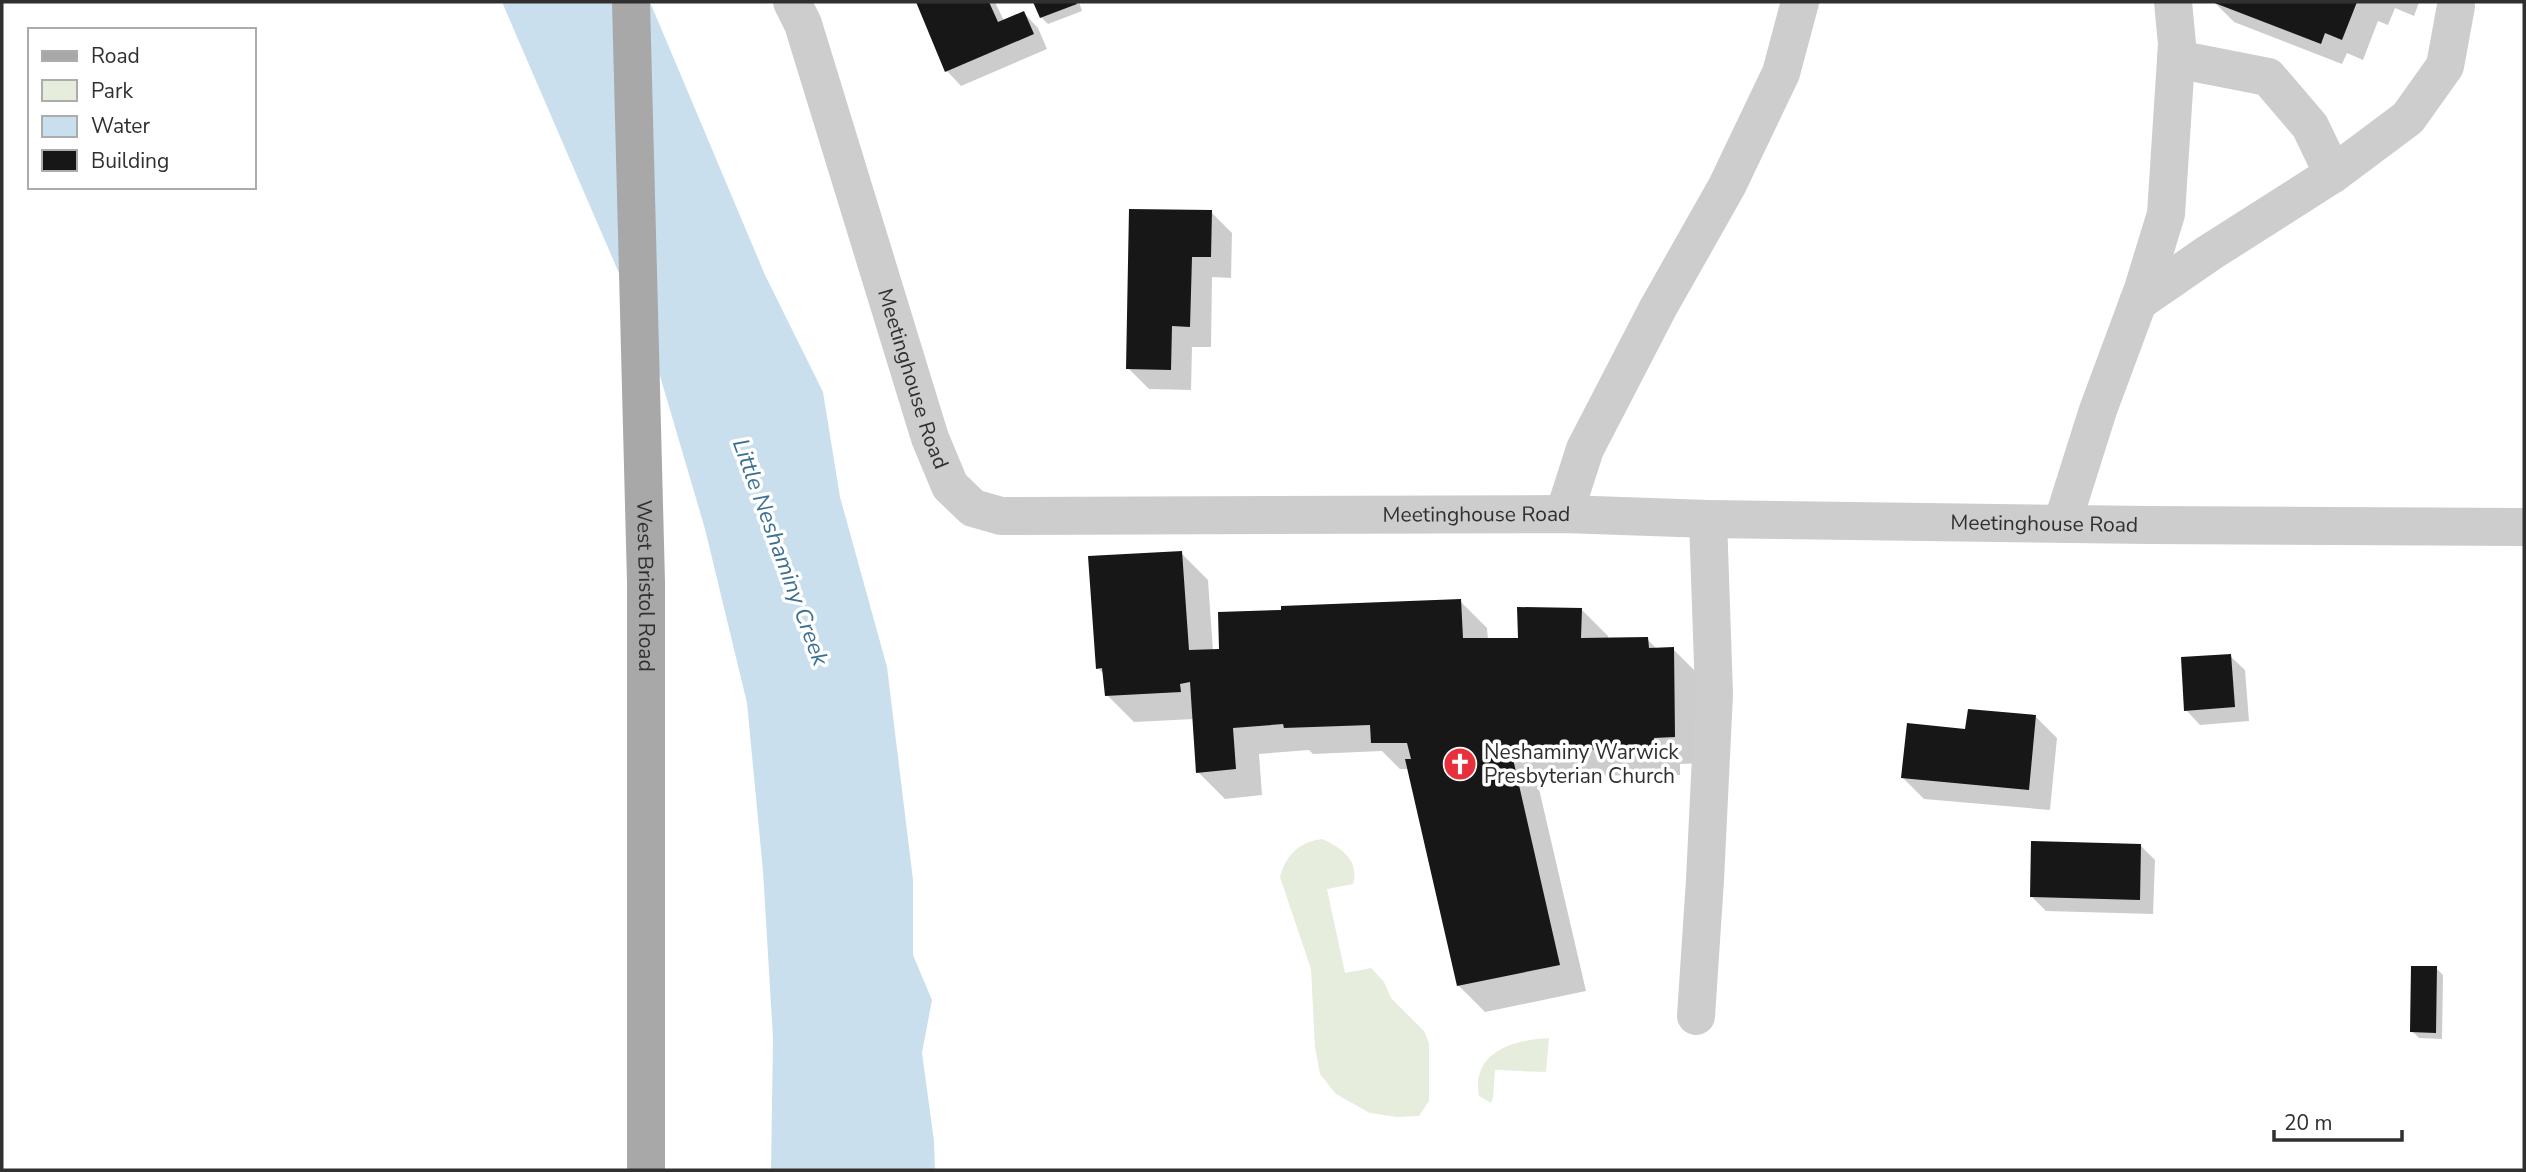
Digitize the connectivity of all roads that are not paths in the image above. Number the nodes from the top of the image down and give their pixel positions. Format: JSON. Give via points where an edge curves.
{"nodes":[{"id":1,"x":631,"y":2,"type":"edge"},
{"id":2,"x":792,"y":2,"type":"edge"},
{"id":3,"x":1800,"y":2,"type":"edge"},
{"id":4,"x":2173,"y":2,"type":"edge"},
{"id":5,"x":2456,"y":6,"type":"dead end"},
{"id":6,"x":2176,"y":59,"type":"junction"},
{"id":7,"x":2333,"y":174,"type":"junction"},
{"id":8,"x":2138,"y":302,"type":"junction"},
{"id":9,"x":1564,"y":514,"type":"junction"},
{"id":10,"x":1708,"y":519,"type":"junction"},
{"id":11,"x":2062,"y":524,"type":"junction"},
{"id":12,"x":2524,"y":527,"type":"edge"},
{"id":13,"x":1696,"y":1017,"type":"dead end"},
{"id":14,"x":646,"y":1170,"type":"edge"}],
"edges":[{"from":1,"to":14,"type":"main road","name":"West Bristol Road","via":[[646,582]]},
{"from":2,"to":9,"type":"street","name":"Meetinghouse Road","via":[[803,24],[930,438],[950,485],[973,508],[1010,517]]},
{"from":3,"to":9,"type":"street","via":[[1781,73],[1727,186],[1585,449]]},
{"from":4,"to":6,"type":"street"},
{"from":5,"to":7,"type":"street","via":[[2445,66],[2408,118]]},
{"from":6,"to":7,"type":"street","via":[[2268,77],[2310,126]]},
{"from":6,"to":8,"type":"street","via":[[2166,214]]},
{"from":7,"to":8,"type":"street"},
{"from":8,"to":11,"type":"street"},
{"from":9,"to":10,"type":"street","name":"Meetinghouse Road"},
{"from":10,"to":11,"type":"street","name":"Meetinghouse Road"},
{"from":10,"to":13,"type":"street","via":[[1714,694]]},
{"from":11,"to":12,"type":"street","name":"Meetinghouse Road"}]}
